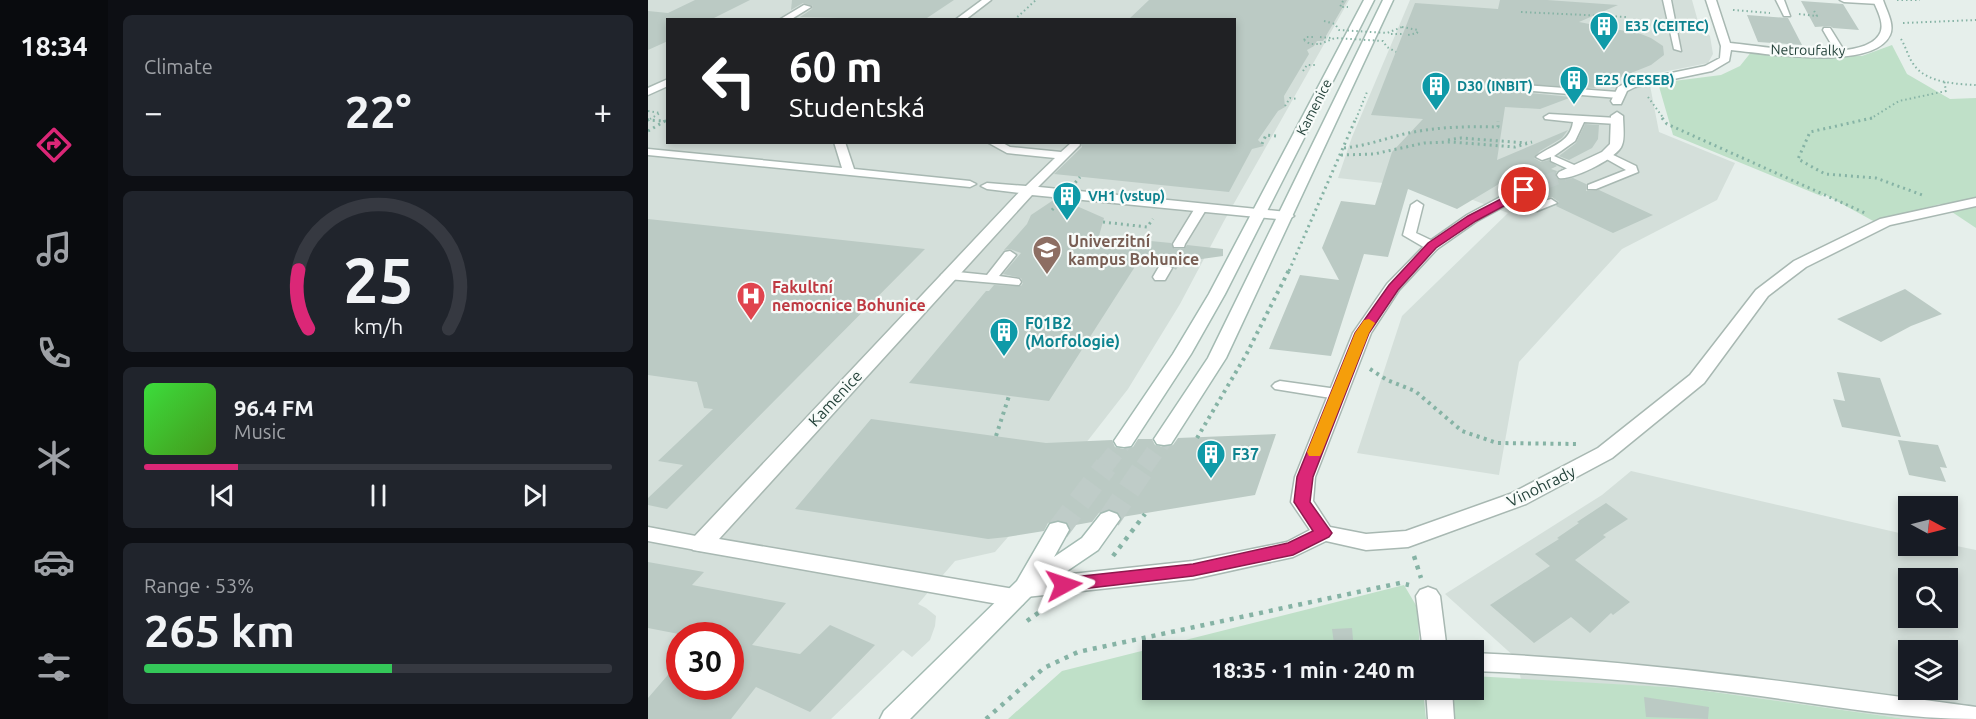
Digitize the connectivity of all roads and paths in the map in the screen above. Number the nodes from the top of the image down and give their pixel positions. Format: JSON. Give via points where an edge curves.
{"nodes":[{"id":1,"x":987,"y":0,"type":"edge"},
{"id":2,"x":1036,"y":0,"type":"edge"},
{"id":3,"x":1369,"y":0,"type":"edge"},
{"id":4,"x":1388,"y":0,"type":"edge"},
{"id":5,"x":1668,"y":0,"type":"edge"},
{"id":6,"x":1780,"y":0,"type":"edge"},
{"id":7,"x":1844,"y":0,"type":"edge"},
{"id":8,"x":1897,"y":0,"type":"edge"},
{"id":9,"x":1920,"y":0,"type":"edge"},
{"id":10,"x":1343,"y":1,"type":"edge"},
{"id":11,"x":1879,"y":1,"type":"edge"},
{"id":12,"x":1713,"y":5,"type":"edge"},
{"id":13,"x":807,"y":7,"type":"dead end"},
{"id":14,"x":1340,"y":7,"type":"dead end"},
{"id":15,"x":1813,"y":9,"type":"dead end"},
{"id":16,"x":1521,"y":12,"type":"dead end"},
{"id":17,"x":1787,"y":14,"type":"junction"},
{"id":18,"x":1627,"y":17,"type":"dead end"},
{"id":19,"x":787,"y":18,"type":"edge"},
{"id":20,"x":962,"y":18,"type":"edge"},
{"id":21,"x":1016,"y":18,"type":"edge"},
{"id":22,"x":1976,"y":20,"type":"edge"},
{"id":23,"x":1324,"y":21,"type":"dead end"},
{"id":24,"x":1892,"y":27,"type":"junction"},
{"id":25,"x":1827,"y":30,"type":"dead end"},
{"id":26,"x":1390,"y":33,"type":"dead end"},
{"id":27,"x":1402,"y":34,"type":"dead end"},
{"id":28,"x":1408,"y":35,"type":"dead end"},
{"id":29,"x":1314,"y":37,"type":"dead end"},
{"id":30,"x":1320,"y":37,"type":"dead end"},
{"id":31,"x":1331,"y":38,"type":"dead end"},
{"id":32,"x":1726,"y":46,"type":"junction"},
{"id":33,"x":1678,"y":49,"type":"dead end"},
{"id":34,"x":1396,"y":52,"type":"dead end"},
{"id":35,"x":1840,"y":52,"type":"junction"},
{"id":36,"x":1316,"y":65,"type":"dead end"},
{"id":37,"x":1303,"y":71,"type":"dead end"},
{"id":38,"x":1944,"y":80,"type":"junction"},
{"id":39,"x":665,"y":85,"type":"edge"},
{"id":40,"x":1976,"y":85,"type":"edge"},
{"id":41,"x":1523,"y":88,"type":"dead end"},
{"id":42,"x":648,"y":92,"type":"edge"},
{"id":43,"x":1619,"y":95,"type":"junction"},
{"id":44,"x":1297,"y":99,"type":"dead end"},
{"id":45,"x":1285,"y":106,"type":"dead end"},
{"id":46,"x":648,"y":111,"type":"edge"},
{"id":47,"x":1549,"y":117,"type":"joint"},
{"id":48,"x":1617,"y":118,"type":"joint"},
{"id":49,"x":1579,"y":119,"type":"junction"},
{"id":50,"x":1498,"y":121,"type":"dead end"},
{"id":51,"x":648,"y":130,"type":"edge"},
{"id":52,"x":1276,"y":136,"type":"dead end"},
{"id":53,"x":1424,"y":143,"type":"junction"},
{"id":54,"x":1530,"y":143,"type":"junction"},
{"id":55,"x":840,"y":144,"type":"edge"},
{"id":56,"x":996,"y":144,"type":"edge"},
{"id":57,"x":1075,"y":144,"type":"dead end"},
{"id":58,"x":1262,"y":144,"type":"dead end"},
{"id":59,"x":1515,"y":147,"type":"junction"},
{"id":60,"x":1344,"y":148,"type":"dead end"},
{"id":61,"x":1519,"y":151,"type":"dead end"},
{"id":62,"x":648,"y":152,"type":"edge"},
{"id":63,"x":1341,"y":155,"type":"dead end"},
{"id":64,"x":1607,"y":155,"type":"junction"},
{"id":65,"x":1065,"y":156,"type":"junction"},
{"id":66,"x":1542,"y":157,"type":"dead end"},
{"id":67,"x":1555,"y":159,"type":"dead end"},
{"id":68,"x":849,"y":172,"type":"junction"},
{"id":69,"x":1571,"y":172,"type":"joint"},
{"id":70,"x":1080,"y":177,"type":"dead end"},
{"id":71,"x":970,"y":184,"type":"dead end"},
{"id":72,"x":987,"y":186,"type":"dead end"},
{"id":73,"x":1592,"y":187,"type":"dead end"},
{"id":74,"x":1029,"y":190,"type":"junction"},
{"id":75,"x":1517,"y":194,"type":"joint"},
{"id":76,"x":1976,"y":202,"type":"edge"},
{"id":77,"x":1551,"y":203,"type":"dead end"},
{"id":78,"x":1164,"y":204,"type":"junction"},
{"id":79,"x":1417,"y":205,"type":"dead end"},
{"id":80,"x":1201,"y":208,"type":"junction"},
{"id":81,"x":1946,"y":209,"type":"junction"},
{"id":82,"x":1052,"y":210,"type":"dead end"},
{"id":83,"x":1260,"y":213,"type":"junction"},
{"id":84,"x":1287,"y":216,"type":"junction"},
{"id":85,"x":1103,"y":222,"type":"dead end"},
{"id":86,"x":1885,"y":222,"type":"junction"},
{"id":87,"x":1179,"y":244,"type":"dead end"},
{"id":88,"x":1432,"y":246,"type":"junction"},
{"id":89,"x":1010,"y":255,"type":"dead end"},
{"id":90,"x":948,"y":275,"type":"junction"},
{"id":91,"x":990,"y":279,"type":"junction"},
{"id":92,"x":1014,"y":282,"type":"dead end"},
{"id":93,"x":1352,"y":357,"type":"junction"},
{"id":94,"x":1280,"y":386,"type":"dead end"},
{"id":95,"x":1337,"y":394,"type":"junction"},
{"id":96,"x":1009,"y":396,"type":"dead end"},
{"id":97,"x":996,"y":436,"type":"dead end"},
{"id":98,"x":1164,"y":439,"type":"tunnel mouth"},
{"id":99,"x":1124,"y":441,"type":"tunnel mouth"},
{"id":100,"x":1605,"y":453,"type":"junction"},
{"id":101,"x":1145,"y":514,"type":"dead end"},
{"id":102,"x":1109,"y":519,"type":"tunnel mouth"},
{"id":103,"x":1059,"y":530,"type":"tunnel mouth"},
{"id":104,"x":1323,"y":533,"type":"junction"},
{"id":105,"x":648,"y":534,"type":"edge"},
{"id":106,"x":1408,"y":539,"type":"junction"},
{"id":107,"x":701,"y":544,"type":"junction"},
{"id":108,"x":1112,"y":558,"type":"dead end"},
{"id":109,"x":1020,"y":593,"type":"junction"},
{"id":110,"x":1428,"y":596,"type":"junction"},
{"id":111,"x":1434,"y":640,"type":"edge"},
{"id":112,"x":1484,"y":662,"type":"edge"},
{"id":113,"x":1440,"y":700,"type":"edge"},
{"id":114,"x":1976,"y":716,"type":"edge"},
{"id":115,"x":893,"y":719,"type":"edge"},
{"id":116,"x":986,"y":719,"type":"edge"},
{"id":117,"x":1441,"y":719,"type":"edge"}],
"edges":[{"from":1,"to":20,"type":"lane"},
{"from":2,"to":21,"type":"path"},
{"from":3,"to":83,"type":"street","name":"Kamenice"},
{"from":4,"to":84,"type":"street","name":"Kamenice"},
{"from":5,"to":33,"type":"lane"},
{"from":6,"to":17,"type":"lane"},
{"from":7,"to":11,"type":"lane"},
{"from":8,"to":9,"type":"path"},
{"from":10,"to":14,"type":"path"},
{"from":11,"to":24,"type":"street"},
{"from":12,"to":17,"type":"path"},
{"from":12,"to":32,"type":"street"},
{"from":13,"to":19,"type":"lane"},
{"from":15,"to":17,"type":"path","via":[[1817,16]]},
{"from":16,"to":18,"type":"path"},
{"from":22,"to":24,"type":"path","via":[[1924,20]]},
{"from":23,"to":28,"type":"path","bridge":true,"via":[[1335,24],[1339,30],[1418,30]]},
{"from":24,"to":35,"type":"street","name":"Netroufalky","via":[[1865,49]]},
{"from":24,"to":38,"type":"path","via":[[1915,66]]},
{"from":25,"to":35,"type":"lane"},
{"from":26,"to":27,"type":"path"},
{"from":29,"to":34,"type":"path","bridge":true,"via":[[1304,40],[1310,44],[1335,38],[1383,41]]},
{"from":30,"to":31,"type":"path"},
{"from":32,"to":35,"type":"street","name":"Netroufalky"},
{"from":32,"to":43,"type":"street","via":[[1725,59],[1708,69],[1645,81]]},
{"from":36,"to":37,"type":"path","via":[[1307,65]]},
{"from":38,"to":40,"type":"path"},
{"from":38,"to":81,"type":"path","via":[[1946,91],[1899,101],[1868,120],[1810,132],[1798,159],[1825,174],[1876,178],[1919,193]]},
{"from":39,"to":42,"type":"lane"},
{"from":41,"to":43,"type":"lane"},
{"from":43,"to":86,"type":"path","via":[[1649,98],[1667,124]]},
{"from":44,"to":45,"type":"path","via":[[1290,98]]},
{"from":46,"to":51,"type":"path","via":[[660,112],[648,120],[665,121]]},
{"from":47,"to":49,"type":"lane"},
{"from":47,"to":54,"type":"path","via":[[1550,128]]},
{"from":48,"to":49,"type":"lane"},
{"from":48,"to":64,"type":"street","via":[[1616,145]]},
{"from":49,"to":66,"type":"lane","via":[[1575,137],[1558,151]]},
{"from":50,"to":60,"type":"path","via":[[1498,127],[1465,125]]},
{"from":52,"to":58,"type":"path","via":[[1266,135]]},
{"from":53,"to":54,"type":"path","via":[[1461,138]]},
{"from":53,"to":59,"type":"path"},
{"from":53,"to":63,"type":"path","via":[[1374,154]]},
{"from":54,"to":59,"type":"path"},
{"from":55,"to":68,"type":"lane"},
{"from":56,"to":65,"type":"lane","via":[[1007,150]]},
{"from":57,"to":65,"type":"lane"},
{"from":59,"to":61,"type":"path"},
{"from":62,"to":68,"type":"lane"},
{"from":64,"to":69,"type":"street"},
{"from":64,"to":73,"type":"lane","via":[[1628,164],[1632,172]]},
{"from":65,"to":74,"type":"lane"},
{"from":67,"to":69,"type":"lane"},
{"from":68,"to":71,"type":"lane"},
{"from":70,"to":82,"type":"path","bridge":true},
{"from":72,"to":74,"type":"lane"},
{"from":74,"to":78,"type":"street"},
{"from":74,"to":90,"type":"street","name":"Kamenice"},
{"from":75,"to":77,"type":"lane","via":[[1537,207]]},
{"from":75,"to":88,"type":"street"},
{"from":76,"to":81,"type":"street","name":"Vinohrady"},
{"from":78,"to":80,"type":"street"},
{"from":78,"to":85,"type":"path","via":[[1147,227]]},
{"from":79,"to":88,"type":"lane","via":[[1409,235]]},
{"from":80,"to":83,"type":"street"},
{"from":80,"to":87,"type":"lane"},
{"from":81,"to":86,"type":"street","name":"Vinohrady"},
{"from":83,"to":84,"type":"street"},
{"from":83,"to":99,"type":"street","name":"Kamenice","via":[[1182,354]]},
{"from":84,"to":98,"type":"street","name":"Kamenice","via":[[1217,358]]},
{"from":86,"to":100,"type":"street","name":"Vinohrady","via":[[1800,264],[1762,293],[1696,379]]},
{"from":88,"to":93,"type":"street","via":[[1393,287],[1362,333]]},
{"from":89,"to":91,"type":"lane"},
{"from":90,"to":91,"type":"lane"},
{"from":90,"to":107,"type":"street","name":"Kamenice"},
{"from":91,"to":92,"type":"lane"},
{"from":93,"to":95,"type":"street"},
{"from":93,"to":100,"type":"path","via":[[1387,380],[1415,391],[1462,431],[1497,443],[1571,442]]},
{"from":94,"to":95,"type":"lane"},
{"from":95,"to":104,"type":"street","via":[[1305,477],[1302,502]]},
{"from":96,"to":97,"type":"path"},
{"from":100,"to":106,"type":"street","name":"Vinohrady","via":[[1518,499]]},
{"from":101,"to":108,"type":"path"},
{"from":102,"to":109,"type":"street","via":[[1090,544]]},
{"from":103,"to":109,"type":"street"},
{"from":104,"to":106,"type":"street","name":"Vinohrady","via":[[1366,542]]},
{"from":104,"to":109,"type":"street","via":[[1293,549],[1193,570]]},
{"from":105,"to":107,"type":"lane"},
{"from":106,"to":110,"type":"path"},
{"from":107,"to":109,"type":"street"},
{"from":109,"to":115,"type":"street"},
{"from":110,"to":111,"type":"street"},
{"from":110,"to":116,"type":"path","via":[[1400,583],[1078,652],[1044,668]]},
{"from":112,"to":114,"type":"lane","via":[[1640,673]]},
{"from":113,"to":117,"type":"street"}]}
